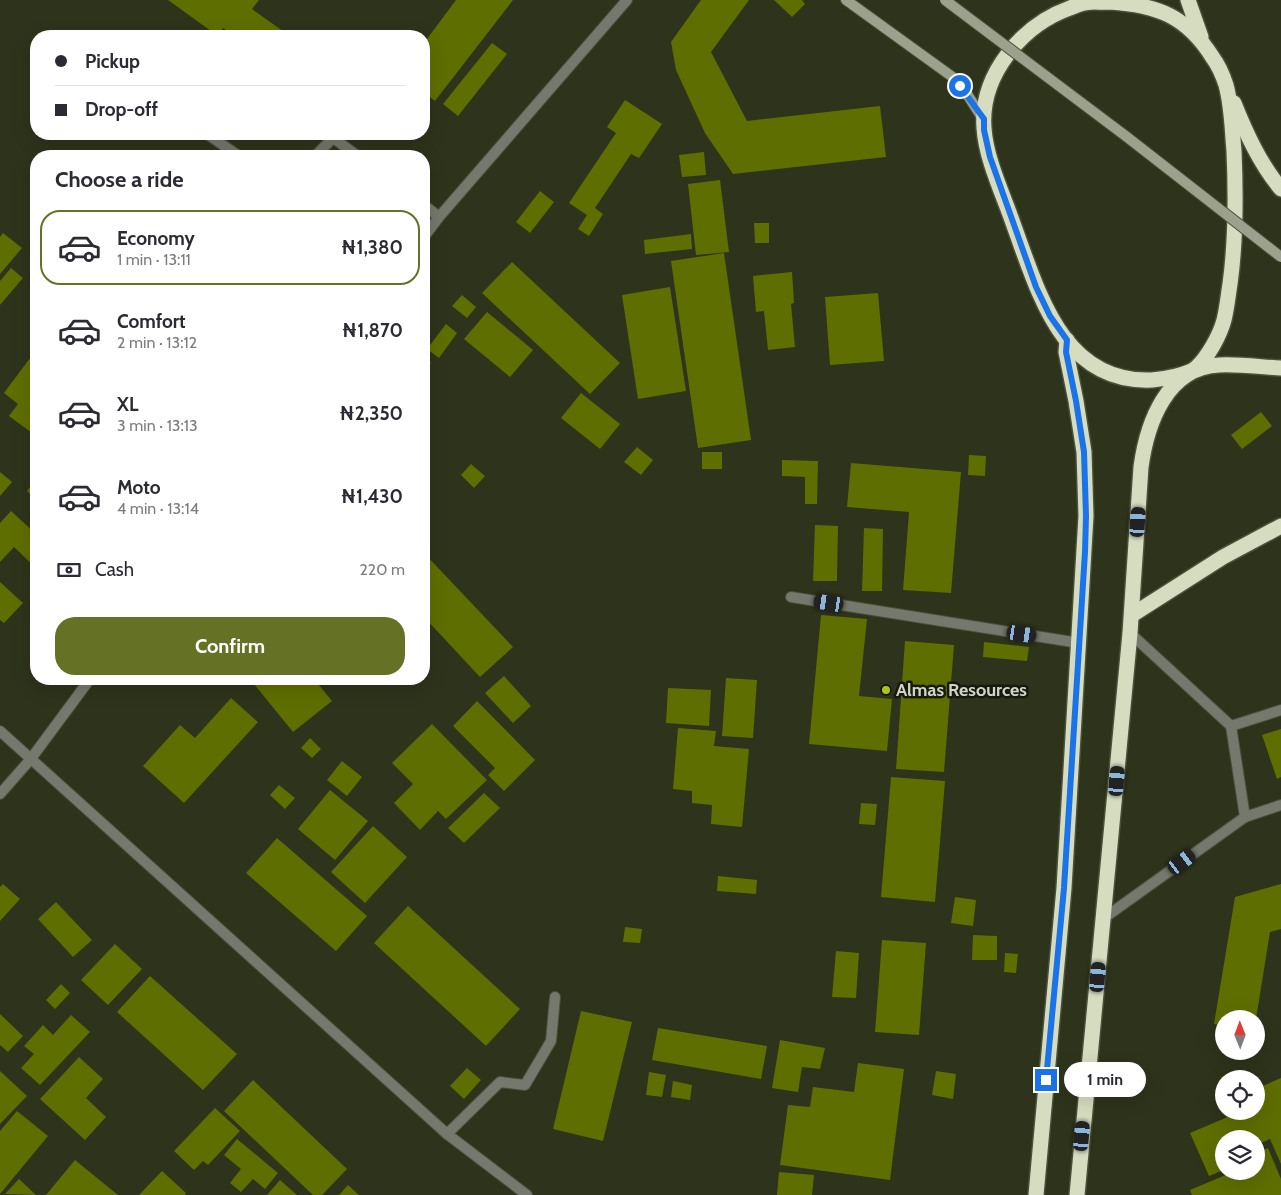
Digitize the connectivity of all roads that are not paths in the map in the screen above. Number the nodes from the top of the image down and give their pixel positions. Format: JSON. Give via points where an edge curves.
{"nodes":[{"id":1,"x":627,"y":0,"type":"edge"},
{"id":2,"x":846,"y":0,"type":"edge"},
{"id":3,"x":946,"y":0,"type":"edge"},
{"id":4,"x":1188,"y":0,"type":"edge"},
{"id":5,"x":1081,"y":1,"type":"edge"},
{"id":6,"x":1207,"y":49,"type":"junction"},
{"id":7,"x":1223,"y":76,"type":"junction"},
{"id":8,"x":984,"y":119,"type":"junction"},
{"id":9,"x":216,"y":140,"type":"edge"},
{"id":10,"x":331,"y":140,"type":"edge"},
{"id":11,"x":336,"y":140,"type":"edge"},
{"id":12,"x":230,"y":150,"type":"edge"},
{"id":13,"x":321,"y":150,"type":"edge"},
{"id":14,"x":350,"y":150,"type":"edge"},
{"id":15,"x":1281,"y":189,"type":"edge"},
{"id":16,"x":430,"y":210,"type":"edge"},
{"id":17,"x":439,"y":217,"type":"junction"},
{"id":18,"x":430,"y":229,"type":"edge"},
{"id":19,"x":1281,"y":257,"type":"edge"},
{"id":20,"x":1067,"y":340,"type":"junction"},
{"id":21,"x":1281,"y":368,"type":"edge"},
{"id":22,"x":1195,"y":370,"type":"junction"},
{"id":23,"x":1281,"y":526,"type":"edge"},
{"id":24,"x":791,"y":597,"type":"dead end"},
{"id":25,"x":1132,"y":615,"type":"junction"},
{"id":26,"x":1130,"y":633,"type":"junction"},
{"id":27,"x":1079,"y":643,"type":"junction"},
{"id":28,"x":86,"y":685,"type":"edge"},
{"id":29,"x":1281,"y":710,"type":"edge"},
{"id":30,"x":1231,"y":726,"type":"junction"},
{"id":31,"x":0,"y":732,"type":"edge"},
{"id":32,"x":30,"y":760,"type":"junction"},
{"id":33,"x":0,"y":794,"type":"edge"},
{"id":34,"x":1281,"y":804,"type":"edge"},
{"id":35,"x":1245,"y":817,"type":"junction"},
{"id":36,"x":1104,"y":918,"type":"junction"},
{"id":37,"x":556,"y":997,"type":"dead end"},
{"id":38,"x":447,"y":1134,"type":"junction"},
{"id":39,"x":527,"y":1195,"type":"edge"},
{"id":40,"x":1036,"y":1195,"type":"edge"},
{"id":41,"x":1076,"y":1195,"type":"edge"}],
"edges":[{"from":1,"to":17,"type":"street"},
{"from":2,"to":8,"type":"main road","via":[[954,78]]},
{"from":3,"to":19,"type":"main road","bridge":true,"via":[[1128,136]]},
{"from":4,"to":6,"type":"highway"},
{"from":5,"to":6,"type":"highway","via":[[1152,7],[1184,24]]},
{"from":5,"to":8,"type":"highway","via":[[1049,17],[1019,41],[992,82],[984,104]]},
{"from":6,"to":7,"type":"highway"},
{"from":7,"to":15,"type":"highway","via":[[1253,145]]},
{"from":7,"to":22,"type":"highway","via":[[1232,128],[1233,260],[1223,323],[1212,347]]},
{"from":8,"to":20,"type":"highway","via":[[990,157],[1036,287],[1050,316]]},
{"from":9,"to":12,"type":"street"},
{"from":10,"to":13,"type":"street"},
{"from":11,"to":14,"type":"street"},
{"from":16,"to":17,"type":"street"},
{"from":17,"to":18,"type":"street"},
{"from":20,"to":22,"type":"highway","via":[[1092,365],[1123,378],[1167,378]]},
{"from":20,"to":27,"type":"highway","via":[[1066,352],[1080,425],[1086,483]]},
{"from":21,"to":22,"type":"highway","via":[[1218,365]]},
{"from":22,"to":25,"type":"highway","via":[[1177,381],[1168,393],[1146,442]]},
{"from":23,"to":25,"type":"highway","via":[[1223,557]]},
{"from":24,"to":27,"type":"street"},
{"from":25,"to":26,"type":"highway"},
{"from":26,"to":30,"type":"street"},
{"from":26,"to":36,"type":"highway"},
{"from":27,"to":40,"type":"highway","via":[[1064,888]]},
{"from":28,"to":32,"type":"street"},
{"from":29,"to":30,"type":"street"},
{"from":30,"to":35,"type":"street"},
{"from":31,"to":32,"type":"street"},
{"from":32,"to":33,"type":"street"},
{"from":32,"to":38,"type":"street"},
{"from":34,"to":35,"type":"street"},
{"from":35,"to":36,"type":"street"},
{"from":36,"to":41,"type":"highway"},
{"from":37,"to":38,"type":"street","via":[[551,1040],[525,1085],[500,1082]]},
{"from":38,"to":39,"type":"street"}]}
